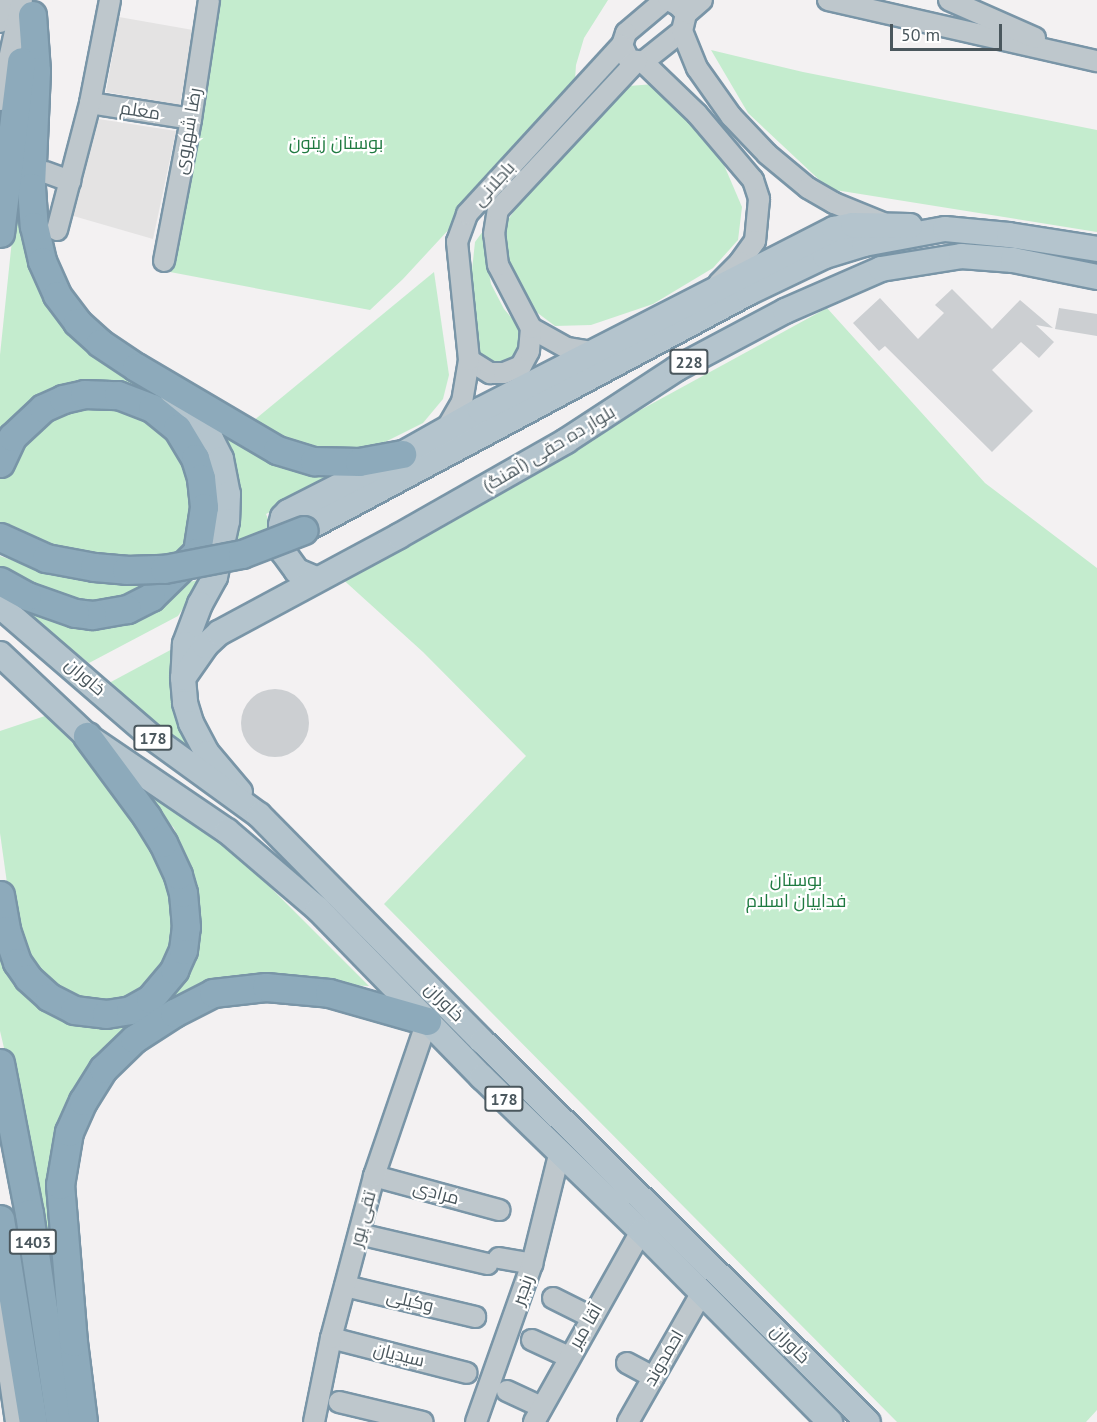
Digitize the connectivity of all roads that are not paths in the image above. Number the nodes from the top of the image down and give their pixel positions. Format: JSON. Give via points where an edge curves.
{"nodes":[{"id":1,"x":4,"y":0,"type":"edge"},
{"id":2,"x":110,"y":0,"type":"edge"},
{"id":3,"x":209,"y":0,"type":"edge"},
{"id":4,"x":667,"y":0,"type":"edge"},
{"id":5,"x":702,"y":0,"type":"edge"},
{"id":6,"x":828,"y":0,"type":"edge"},
{"id":7,"x":949,"y":0,"type":"edge"},
{"id":8,"x":30,"y":5,"type":"edge"},
{"id":9,"x":0,"y":22,"type":"edge"},
{"id":10,"x":684,"y":22,"type":"junction"},
{"id":11,"x":622,"y":45,"type":"junction"},
{"id":12,"x":1076,"y":56,"type":"junction"},
{"id":13,"x":1097,"y":61,"type":"edge"},
{"id":14,"x":640,"y":62,"type":"junction"},
{"id":15,"x":0,"y":100,"type":"edge"},
{"id":16,"x":90,"y":103,"type":"junction"},
{"id":17,"x":191,"y":119,"type":"junction"},
{"id":18,"x":45,"y":172,"type":"dead end"},
{"id":19,"x":70,"y":181,"type":"junction"},
{"id":20,"x":888,"y":225,"type":"junction"},
{"id":21,"x":57,"y":230,"type":"dead end"},
{"id":22,"x":936,"y":230,"type":"junction"},
{"id":23,"x":0,"y":233,"type":"edge"},
{"id":24,"x":1097,"y":249,"type":"edge"},
{"id":25,"x":164,"y":261,"type":"dead end"},
{"id":26,"x":1097,"y":277,"type":"edge"},
{"id":27,"x":712,"y":290,"type":"junction"},
{"id":28,"x":531,"y":328,"type":"junction"},
{"id":29,"x":593,"y":352,"type":"junction"},
{"id":30,"x":469,"y":360,"type":"junction"},
{"id":31,"x":166,"y":386,"type":"junction"},
{"id":32,"x":448,"y":426,"type":"junction"},
{"id":33,"x":402,"y":454,"type":"junction"},
{"id":34,"x":0,"y":463,"type":"edge"},
{"id":35,"x":304,"y":530,"type":"joint"},
{"id":36,"x":0,"y":537,"type":"edge"},
{"id":37,"x":316,"y":579,"type":"junction"},
{"id":38,"x":0,"y":581,"type":"edge"},
{"id":39,"x":0,"y":606,"type":"edge"},
{"id":40,"x":0,"y":654,"type":"edge"},
{"id":41,"x":183,"y":678,"type":"junction"},
{"id":42,"x":87,"y":736,"type":"junction"},
{"id":43,"x":259,"y":815,"type":"junction"},
{"id":44,"x":0,"y":896,"type":"edge"},
{"id":45,"x":427,"y":1021,"type":"junction"},
{"id":46,"x":0,"y":1063,"type":"edge"},
{"id":47,"x":559,"y":1155,"type":"junction"},
{"id":48,"x":374,"y":1176,"type":"junction"},
{"id":49,"x":499,"y":1210,"type":"dead end"},
{"id":50,"x":0,"y":1219,"type":"edge"},
{"id":51,"x":640,"y":1231,"type":"junction"},
{"id":52,"x":359,"y":1234,"type":"junction"},
{"id":53,"x":532,"y":1264,"type":"junction"},
{"id":54,"x":345,"y":1286,"type":"junction"},
{"id":55,"x":701,"y":1294,"type":"junction"},
{"id":56,"x":553,"y":1298,"type":"dead end"},
{"id":57,"x":0,"y":1311,"type":"edge"},
{"id":58,"x":475,"y":1317,"type":"dead end"},
{"id":59,"x":591,"y":1317,"type":"junction"},
{"id":60,"x":331,"y":1338,"type":"junction"},
{"id":61,"x":532,"y":1340,"type":"dead end"},
{"id":62,"x":569,"y":1357,"type":"junction"},
{"id":63,"x":627,"y":1363,"type":"dead end"},
{"id":64,"x":467,"y":1372,"type":"dead end"},
{"id":65,"x":653,"y":1377,"type":"junction"},
{"id":66,"x":0,"y":1379,"type":"edge"},
{"id":67,"x":507,"y":1391,"type":"dead end"},
{"id":68,"x":339,"y":1402,"type":"dead end"},
{"id":69,"x":538,"y":1415,"type":"edge"},
{"id":70,"x":636,"y":1419,"type":"edge"},
{"id":71,"x":8,"y":1422,"type":"edge"},
{"id":72,"x":16,"y":1422,"type":"edge"},
{"id":73,"x":33,"y":1422,"type":"edge"},
{"id":74,"x":60,"y":1422,"type":"edge"},
{"id":75,"x":83,"y":1422,"type":"edge"},
{"id":76,"x":314,"y":1422,"type":"edge"},
{"id":77,"x":423,"y":1422,"type":"edge"},
{"id":78,"x":476,"y":1422,"type":"edge"},
{"id":79,"x":830,"y":1422,"type":"edge"},
{"id":80,"x":868,"y":1422,"type":"edge"}],
"edges":[{"from":1,"to":9,"type":"street"},
{"from":2,"to":16,"type":"street"},
{"from":3,"to":17,"type":"street","name":"رضا شهروی"},
{"from":4,"to":10,"type":"street","via":[[680,6]]},
{"from":4,"to":11,"type":"street","name":"باجلانی","via":[[626,33]]},
{"from":5,"to":10,"type":"street","name":"باجلانی"},
{"from":6,"to":12,"type":"street"},
{"from":7,"to":12,"type":"street"},
{"from":8,"to":15,"type":"street"},
{"from":8,"to":23,"type":"highway"},
{"from":8,"to":31,"type":"highway","via":[[36,71],[31,187],[42,261],[57,295],[77,322],[100,343]]},
{"from":10,"to":14,"type":"street","name":"باجلانی"},
{"from":10,"to":20,"type":"street","via":[[697,68],[731,116],[767,154],[808,188]]},
{"from":11,"to":14,"type":"street","via":[[629,60]]},
{"from":11,"to":30,"type":"street","name":"باجلانی","via":[[467,214],[457,242]]},
{"from":12,"to":13,"type":"street"},
{"from":14,"to":27,"type":"street","via":[[705,122],[753,180],[756,189],[759,214],[755,241]]},
{"from":14,"to":28,"type":"street","name":"باجلانی","via":[[498,210],[494,234],[498,265]]},
{"from":16,"to":17,"type":"street","name":"معلم"},
{"from":16,"to":19,"type":"street"},
{"from":17,"to":25,"type":"street","name":"رضا شهروی"},
{"from":18,"to":19,"type":"street"},
{"from":19,"to":21,"type":"street"},
{"from":20,"to":22,"type":"main road"},
{"from":20,"to":27,"type":"main road","via":[[834,229]]},
{"from":22,"to":24,"type":"main road","number":"228","via":[[1009,235]]},
{"from":22,"to":35,"type":"main road","number":"228","via":[[825,256],[748,293]]},
{"from":26,"to":37,"type":"main road","name":"بلوار ده حقی (آهنگ)","number":"228","via":[[1013,260],[962,256],[881,269],[785,311],[676,369],[566,441]]},
{"from":27,"to":29,"type":"main road"},
{"from":28,"to":29,"type":"street","via":[[567,348]]},
{"from":28,"to":30,"type":"street","via":[[529,351],[521,366],[504,373],[490,373]]},
{"from":29,"to":32,"type":"main road"},
{"from":30,"to":32,"type":"street","name":"باجلانی","via":[[462,402]]},
{"from":31,"to":33,"type":"highway","via":[[277,450],[314,461],[359,462]]},
{"from":31,"to":41,"type":"main road","via":[[211,439],[221,459],[228,494],[227,521],[215,577],[185,644]]},
{"from":32,"to":33,"type":"main road"},
{"from":33,"to":37,"type":"main road","via":[[283,517],[280,533],[289,564]]},
{"from":34,"to":38,"type":"highway","via":[[12,436],[43,408],[63,399],[102,393],[118,395],[165,417],[187,441],[201,478],[204,507],[197,552],[151,597],[127,609],[92,615],[60,610]]},
{"from":35,"to":36,"type":"highway","bridge":true,"via":[[242,554],[164,569],[93,567],[46,558]]},
{"from":37,"to":41,"type":"main road","name":"بلوار ده حقی (آهنگ)","via":[[219,633]]},
{"from":39,"to":43,"type":"main road","name":"خاوران","number":"178","via":[[153,738]]},
{"from":40,"to":42,"type":"main road","name":"خاوران","number":"178"},
{"from":41,"to":43,"type":"main road","via":[[185,703],[199,739]]},
{"from":42,"to":44,"type":"highway","via":[[147,817],[178,875],[186,927],[183,950],[174,970],[150,999],[130,1010],[106,1014],[74,1010],[49,997],[17,962]]},
{"from":42,"to":45,"type":"main road","name":"خاوران","number":"178","via":[[227,831],[318,909]]},
{"from":43,"to":80,"type":"main road","name":"خاوران","number":"178"},
{"from":45,"to":47,"type":"main road","name":"خاوران","number":"178"},
{"from":45,"to":48,"type":"street","name":"تقی پور"},
{"from":45,"to":75,"type":"highway","via":[[329,993],[266,987],[213,993],[174,1012],[134,1039],[103,1069],[69,1132],[60,1185]]},
{"from":46,"to":74,"type":"highway","number":"1403","via":[[29,1213]]},
{"from":47,"to":51,"type":"main road","name":"خاوران","number":"178"},
{"from":47,"to":53,"type":"street","name":"رنجبر"},
{"from":48,"to":49,"type":"street","name":"مرادی"},
{"from":48,"to":52,"type":"street","name":"تقی پور"},
{"from":50,"to":73,"type":"highway"},
{"from":51,"to":55,"type":"main road","name":"خاوران","number":"178"},
{"from":51,"to":59,"type":"street","name":"آقا میر"},
{"from":52,"to":53,"type":"street","via":[[493,1261]]},
{"from":52,"to":54,"type":"street","name":"تقی پور"},
{"from":53,"to":78,"type":"street","name":"رنجبر"},
{"from":54,"to":58,"type":"street","name":"وکیلی"},
{"from":54,"to":60,"type":"street","name":"تقی پور"},
{"from":55,"to":65,"type":"street","name":"احمدوند"},
{"from":55,"to":79,"type":"main road","name":"خاوران","number":"178"},
{"from":56,"to":59,"type":"street"},
{"from":57,"to":72,"type":"street"},
{"from":59,"to":62,"type":"street","name":"آقا میر"},
{"from":60,"to":64,"type":"street","name":"سیدیان"},
{"from":60,"to":76,"type":"street","name":"تقی پور"},
{"from":61,"to":62,"type":"street"},
{"from":62,"to":69,"type":"street","name":"آقا میر"},
{"from":63,"to":65,"type":"street"},
{"from":65,"to":70,"type":"street","name":"احمدوند"},
{"from":66,"to":71,"type":"street"},
{"from":67,"to":69,"type":"street"},
{"from":68,"to":77,"type":"street"}]}
